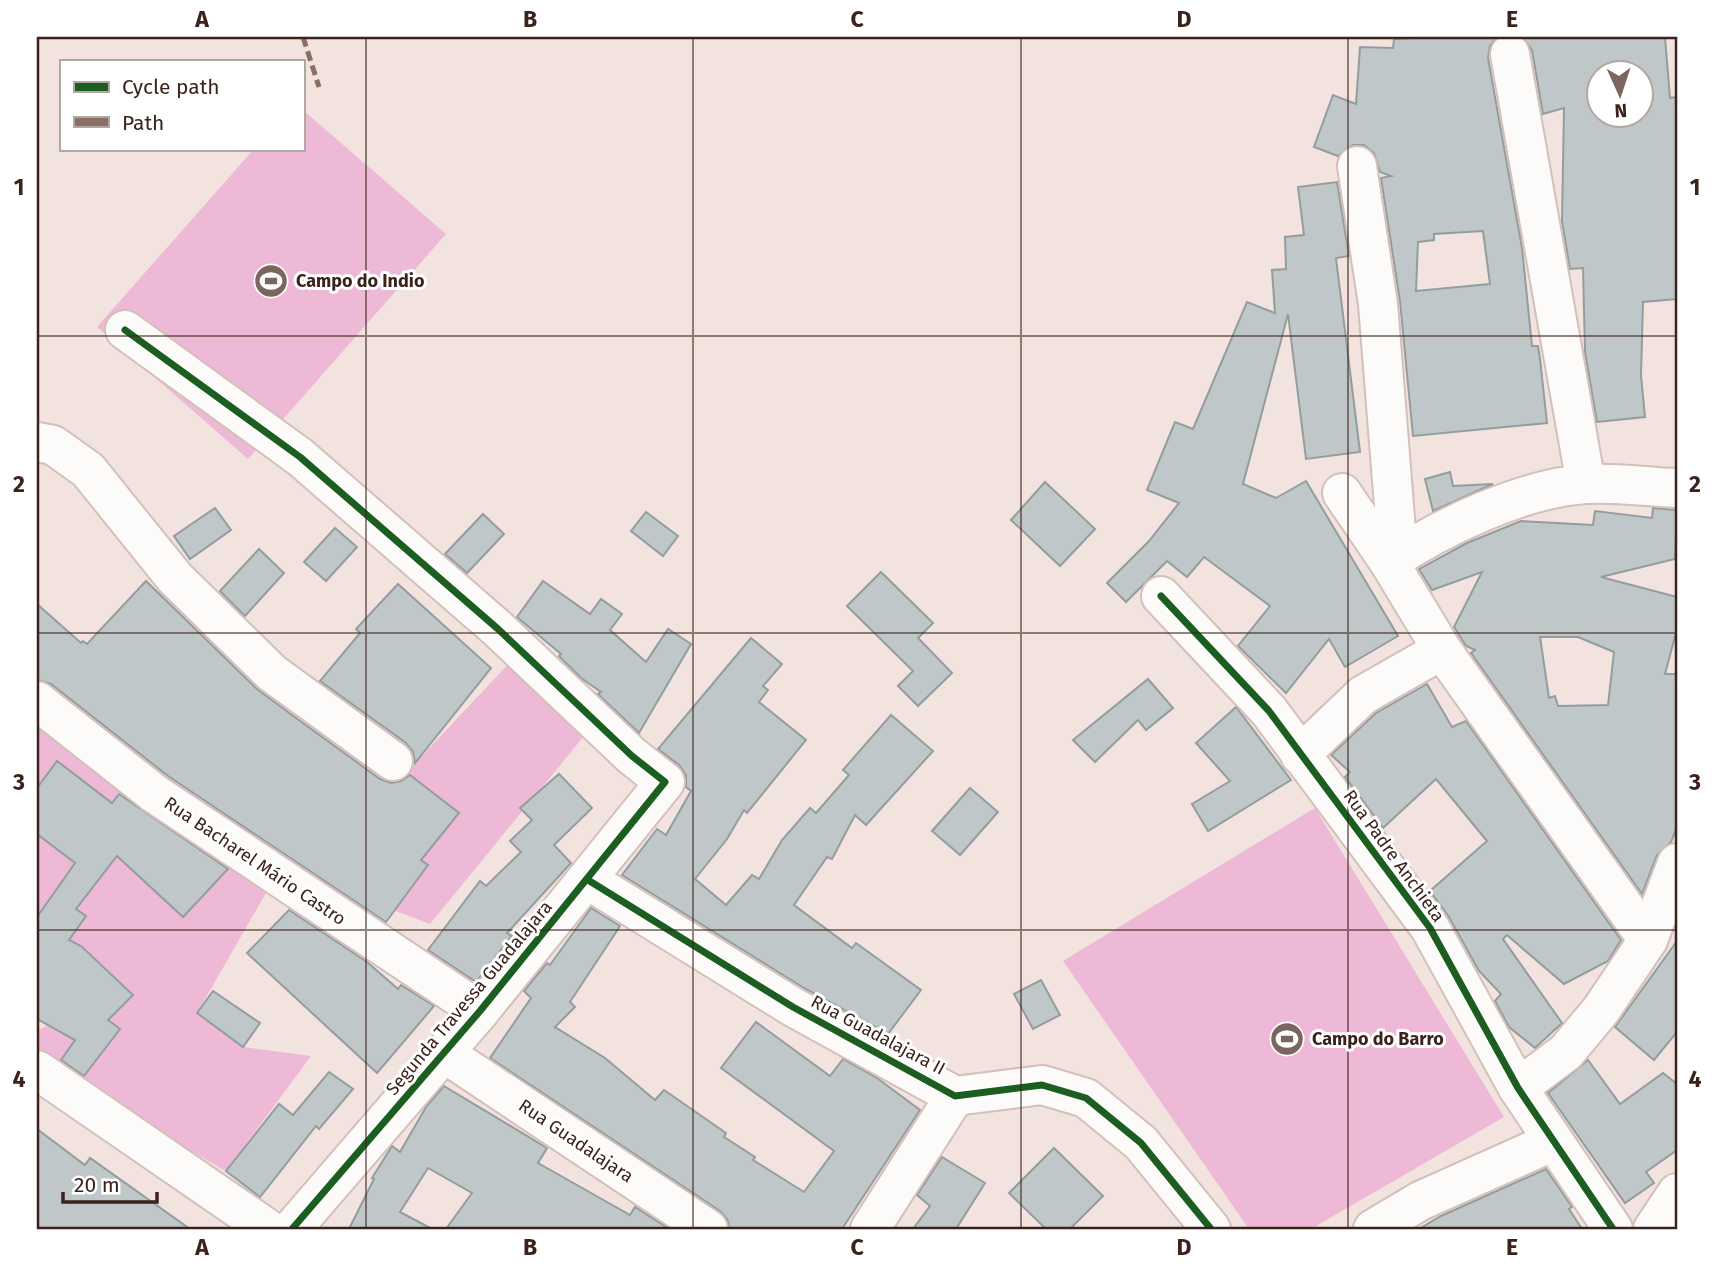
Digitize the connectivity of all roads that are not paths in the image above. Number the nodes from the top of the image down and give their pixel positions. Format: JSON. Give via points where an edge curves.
{"nodes":[{"id":1,"x":1510,"y":54,"type":"dead end"},
{"id":2,"x":1357,"y":166,"type":"dead end"},
{"id":3,"x":125,"y":330,"type":"dead end"},
{"id":4,"x":37,"y":442,"type":"edge"},
{"id":5,"x":1586,"y":484,"type":"junction"},
{"id":6,"x":1677,"y":488,"type":"edge"},
{"id":7,"x":1342,"y":493,"type":"dead end"},
{"id":8,"x":1394,"y":559,"type":"junction"},
{"id":9,"x":1161,"y":596,"type":"dead end"},
{"id":10,"x":1441,"y":650,"type":"junction"},
{"id":11,"x":37,"y":701,"type":"edge"},
{"id":12,"x":1300,"y":755,"type":"junction"},
{"id":13,"x":393,"y":761,"type":"dead end"},
{"id":14,"x":1677,"y":863,"type":"edge"},
{"id":15,"x":588,"y":880,"type":"junction"},
{"id":16,"x":1648,"y":940,"type":"junction"},
{"id":17,"x":480,"y":1011,"type":"junction"},
{"id":18,"x":444,"y":1053,"type":"junction"},
{"id":19,"x":37,"y":1070,"type":"edge"},
{"id":20,"x":1518,"y":1088,"type":"junction"},
{"id":21,"x":955,"y":1096,"type":"junction"},
{"id":22,"x":1552,"y":1142,"type":"junction"},
{"id":23,"x":1677,"y":1193,"type":"edge"},
{"id":24,"x":268,"y":1229,"type":"edge"},
{"id":25,"x":292,"y":1229,"type":"edge"},
{"id":26,"x":708,"y":1229,"type":"edge"},
{"id":27,"x":870,"y":1229,"type":"edge"},
{"id":28,"x":1212,"y":1229,"type":"edge"},
{"id":29,"x":1373,"y":1229,"type":"edge"},
{"id":30,"x":1613,"y":1229,"type":"edge"},
{"id":31,"x":1653,"y":1229,"type":"edge"}],
"edges":[{"from":1,"to":5,"type":"street"},
{"from":2,"to":8,"type":"street","via":[[1378,304]]},
{"from":3,"to":15,"type":"street","name":"Segunda Travessa Guadalajara","via":[[299,457],[498,629],[664,782]]},
{"from":4,"to":13,"type":"street","via":[[54,445],[88,470],[175,578],[272,673]]},
{"from":5,"to":6,"type":"street"},
{"from":5,"to":8,"type":"street","via":[[1521,498]]},
{"from":7,"to":8,"type":"street"},
{"from":8,"to":10,"type":"street"},
{"from":9,"to":12,"type":"street","name":"Rua Padre Anchieta","via":[[1269,711]]},
{"from":10,"to":12,"type":"street","via":[[1363,695]]},
{"from":10,"to":16,"type":"street"},
{"from":11,"to":17,"type":"street","name":"Rua Bacharel Mário Castro","via":[[155,794]]},
{"from":12,"to":20,"type":"street","name":"Rua Padre Anchieta","via":[[1430,928]]},
{"from":14,"to":16,"type":"street"},
{"from":15,"to":17,"type":"street","name":"Segunda Travessa Guadalajara"},
{"from":15,"to":21,"type":"street","name":"Rua Guadalajara II","via":[[793,1007]]},
{"from":16,"to":20,"type":"street","via":[[1566,1052]]},
{"from":17,"to":18,"type":"street","name":"Segunda Travessa Guadalajara"},
{"from":18,"to":25,"type":"street","name":"Segunda Travessa Guadalajara"},
{"from":18,"to":26,"type":"street","name":"Rua Guadalajara"},
{"from":19,"to":24,"type":"street"},
{"from":20,"to":22,"type":"street","name":"Rua Padre Anchieta"},
{"from":21,"to":27,"type":"street"},
{"from":21,"to":28,"type":"street","name":"Rua Guadalajara II","via":[[1042,1085],[1086,1098],[1141,1143]]},
{"from":22,"to":29,"type":"street","via":[[1420,1201]]},
{"from":22,"to":30,"type":"street","name":"Rua Padre Anchieta"},
{"from":23,"to":31,"type":"street"}]}
